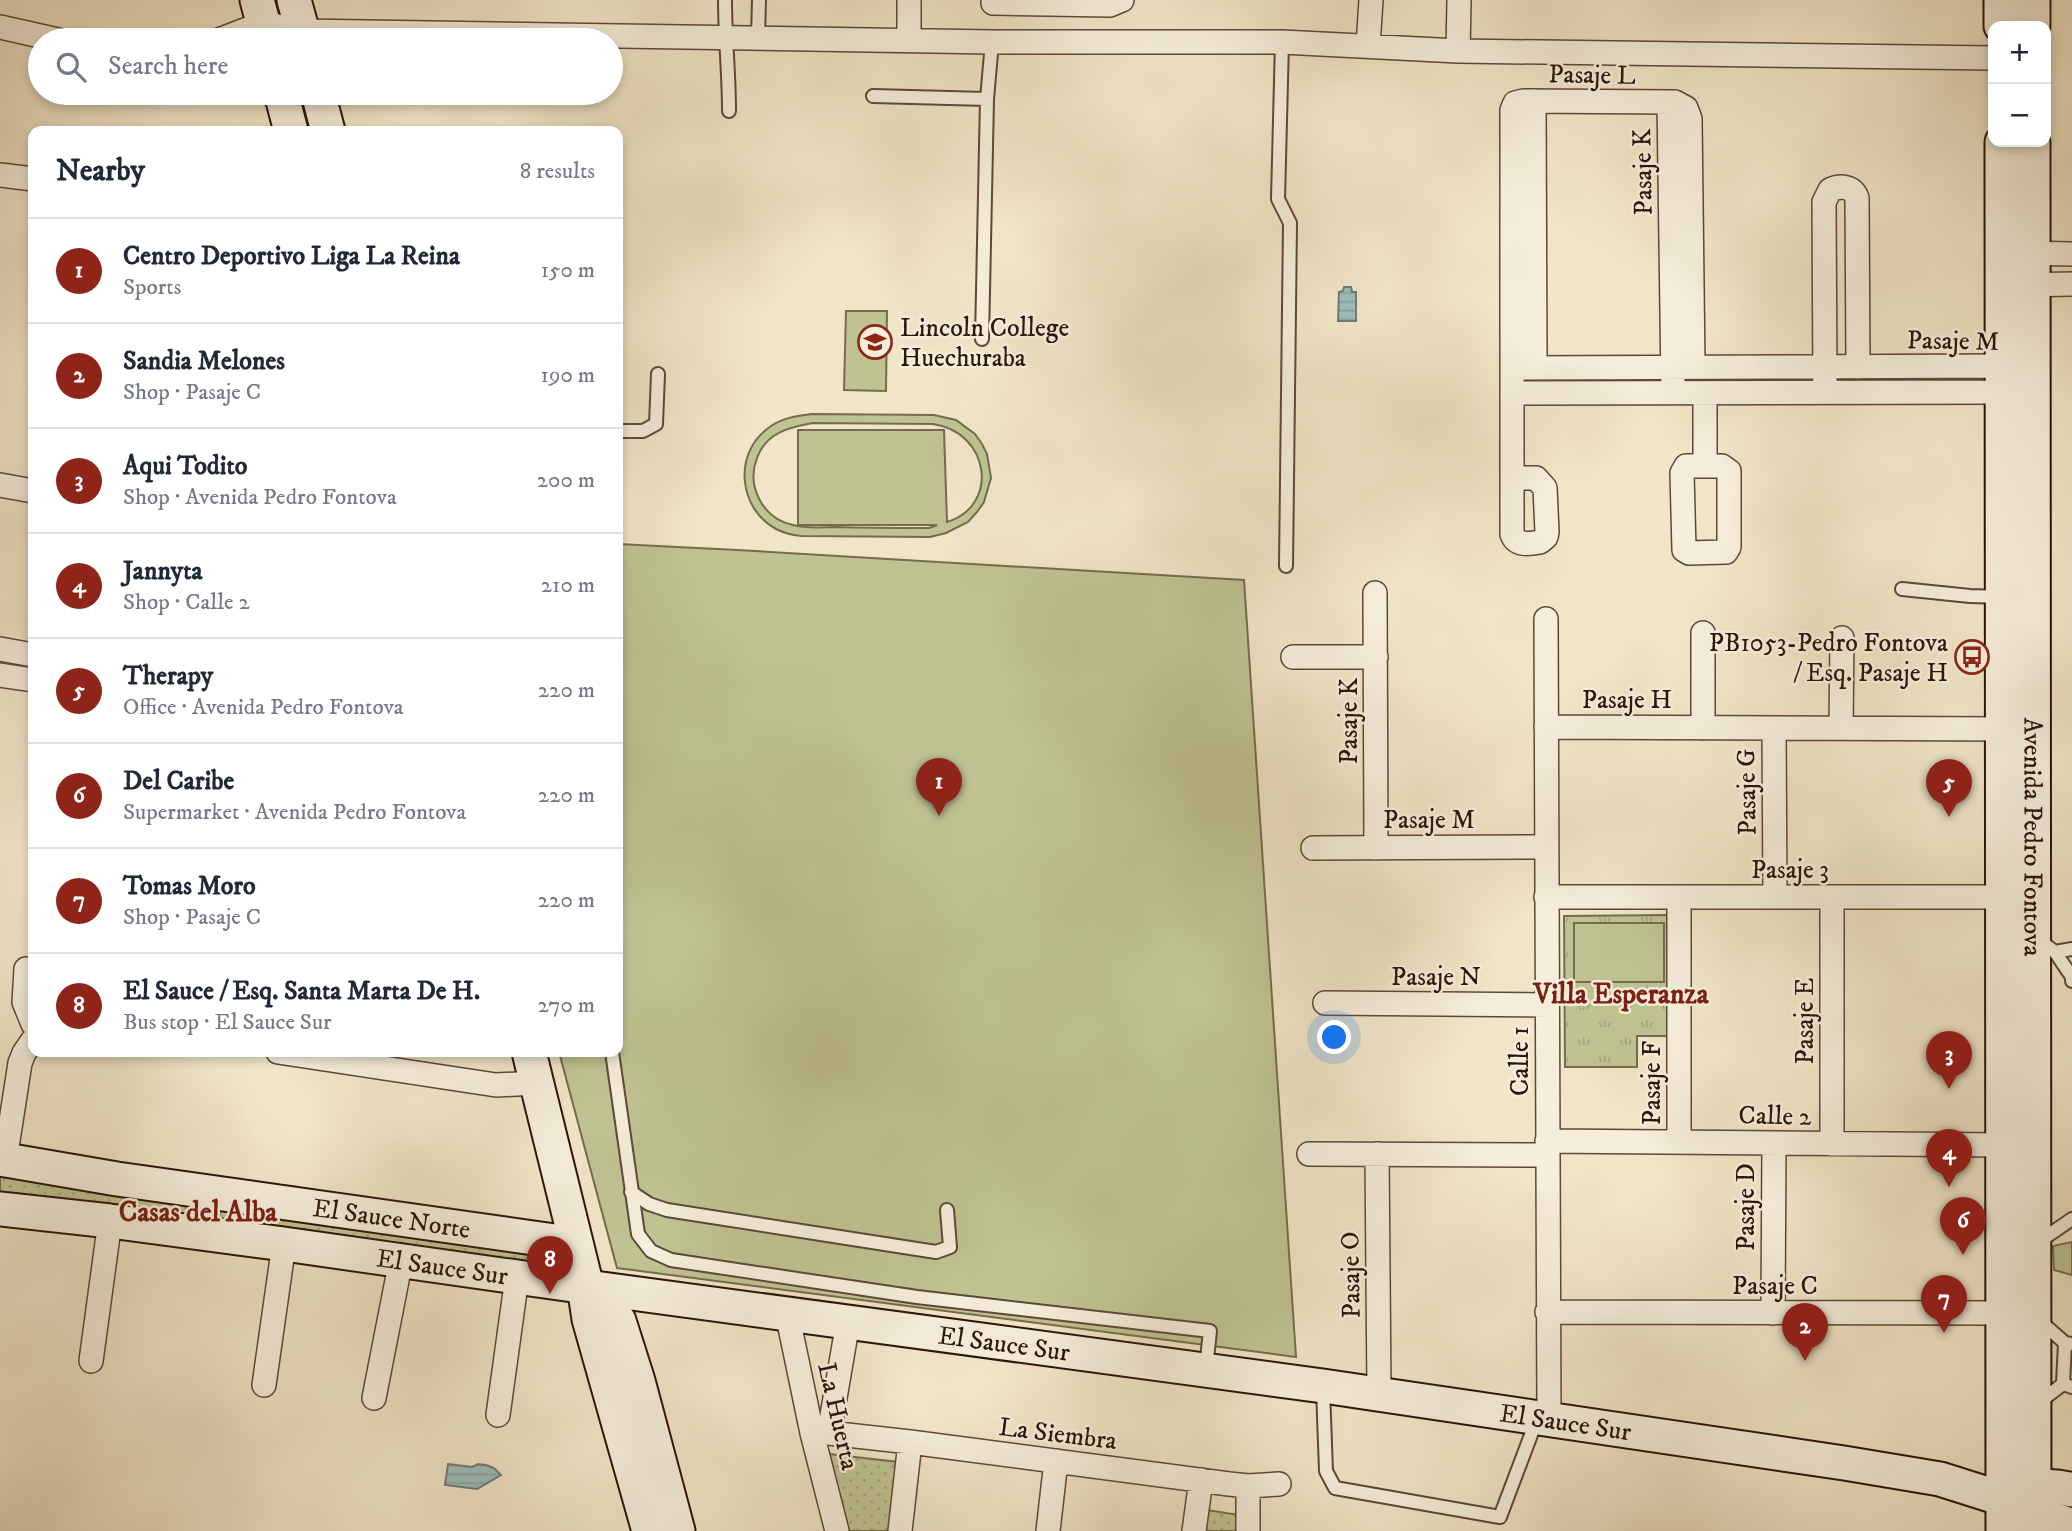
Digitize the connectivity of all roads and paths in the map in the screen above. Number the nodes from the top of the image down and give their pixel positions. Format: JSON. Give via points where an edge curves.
{"nodes":[{"id":1,"x":725,"y":0,"type":"edge"},
{"id":2,"x":759,"y":0,"type":"edge"},
{"id":3,"x":909,"y":0,"type":"edge"},
{"id":4,"x":1122,"y":0,"type":"edge"},
{"id":5,"x":1371,"y":0,"type":"edge"},
{"id":6,"x":1459,"y":0,"type":"edge"},
{"id":7,"x":2001,"y":0,"type":"edge"},
{"id":8,"x":2033,"y":0,"type":"edge"},
{"id":9,"x":993,"y":1,"type":"edge"},
{"id":10,"x":263,"y":21,"type":"edge"},
{"id":11,"x":2001,"y":21,"type":"edge"},
{"id":12,"x":2033,"y":21,"type":"edge"},
{"id":13,"x":300,"y":24,"type":"edge"},
{"id":14,"x":0,"y":27,"type":"edge"},
{"id":15,"x":247,"y":28,"type":"edge"},
{"id":16,"x":430,"y":28,"type":"edge"},
{"id":17,"x":28,"y":33,"type":"edge"},
{"id":18,"x":623,"y":34,"type":"edge"},
{"id":19,"x":724,"y":37,"type":"junction"},
{"id":20,"x":758,"y":37,"type":"junction"},
{"id":21,"x":909,"y":40,"type":"junction"},
{"id":22,"x":992,"y":41,"type":"junction"},
{"id":23,"x":1282,"y":42,"type":"junction"},
{"id":24,"x":1368,"y":46,"type":"junction"},
{"id":25,"x":1458,"y":51,"type":"junction"},
{"id":26,"x":1988,"y":58,"type":"edge"},
{"id":27,"x":873,"y":96,"type":"dead end"},
{"id":28,"x":987,"y":99,"type":"junction"},
{"id":29,"x":1669,"y":102,"type":"joint"},
{"id":30,"x":284,"y":105,"type":"edge"},
{"id":31,"x":321,"y":105,"type":"edge"},
{"id":32,"x":729,"y":111,"type":"dead end"},
{"id":33,"x":290,"y":126,"type":"edge"},
{"id":34,"x":327,"y":126,"type":"edge"},
{"id":35,"x":2003,"y":147,"type":"edge"},
{"id":36,"x":2033,"y":147,"type":"edge"},
{"id":37,"x":0,"y":175,"type":"edge"},
{"id":38,"x":28,"y":178,"type":"edge"},
{"id":39,"x":2072,"y":254,"type":"edge"},
{"id":40,"x":2018,"y":269,"type":"junction"},
{"id":41,"x":2072,"y":285,"type":"edge"},
{"id":42,"x":982,"y":339,"type":"dead end"},
{"id":43,"x":1683,"y":367,"type":"junction"},
{"id":44,"x":1825,"y":367,"type":"junction"},
{"id":45,"x":1858,"y":367,"type":"junction"},
{"id":46,"x":1523,"y":368,"type":"junction"},
{"id":47,"x":658,"y":374,"type":"dead end"},
{"id":48,"x":2003,"y":379,"type":"junction"},
{"id":49,"x":2034,"y":379,"type":"junction"},
{"id":50,"x":1825,"y":392,"type":"junction"},
{"id":51,"x":1512,"y":393,"type":"junction"},
{"id":52,"x":1673,"y":393,"type":"junction"},
{"id":53,"x":1705,"y":393,"type":"junction"},
{"id":54,"x":623,"y":431,"type":"edge"},
{"id":55,"x":1705,"y":466,"type":"dead end"},
{"id":56,"x":1512,"y":478,"type":"dead end"},
{"id":57,"x":0,"y":485,"type":"edge"},
{"id":58,"x":28,"y":490,"type":"edge"},
{"id":59,"x":1286,"y":566,"type":"dead end"},
{"id":60,"x":1902,"y":589,"type":"dead end"},
{"id":61,"x":1375,"y":593,"type":"dead end"},
{"id":62,"x":2003,"y":597,"type":"junction"},
{"id":63,"x":1546,"y":619,"type":"dead end"},
{"id":64,"x":1703,"y":633,"type":"dead end"},
{"id":65,"x":1842,"y":638,"type":"dead end"},
{"id":66,"x":0,"y":649,"type":"edge"},
{"id":67,"x":28,"y":654,"type":"edge"},
{"id":68,"x":1293,"y":657,"type":"dead end"},
{"id":69,"x":1376,"y":657,"type":"junction"},
{"id":70,"x":0,"y":675,"type":"edge"},
{"id":71,"x":28,"y":679,"type":"edge"},
{"id":72,"x":1546,"y":727,"type":"junction"},
{"id":73,"x":1703,"y":728,"type":"junction"},
{"id":74,"x":1774,"y":728,"type":"junction"},
{"id":75,"x":1841,"y":728,"type":"junction"},
{"id":76,"x":2003,"y":729,"type":"junction"},
{"id":77,"x":1546,"y":847,"type":"junction"},
{"id":78,"x":1313,"y":848,"type":"dead end"},
{"id":79,"x":1376,"y":848,"type":"junction"},
{"id":80,"x":1546,"y":897,"type":"junction"},
{"id":81,"x":1679,"y":897,"type":"junction"},
{"id":82,"x":1775,"y":897,"type":"junction"},
{"id":83,"x":1832,"y":897,"type":"junction"},
{"id":84,"x":2018,"y":897,"type":"junction"},
{"id":85,"x":2045,"y":944,"type":"junction"},
{"id":86,"x":2072,"y":949,"type":"edge"},
{"id":87,"x":26,"y":969,"type":"dead end"},
{"id":88,"x":2072,"y":981,"type":"edge"},
{"id":89,"x":1325,"y":1003,"type":"dead end"},
{"id":90,"x":1547,"y":1005,"type":"junction"},
{"id":91,"x":28,"y":1012,"type":"edge"},
{"id":92,"x":28,"y":1047,"type":"edge"},
{"id":93,"x":343,"y":1057,"type":"edge"},
{"id":94,"x":613,"y":1057,"type":"edge"},
{"id":95,"x":408,"y":1062,"type":"edge"},
{"id":96,"x":533,"y":1068,"type":"edge"},
{"id":97,"x":1679,"y":1142,"type":"junction"},
{"id":98,"x":1774,"y":1143,"type":"junction"},
{"id":99,"x":1832,"y":1144,"type":"junction"},
{"id":100,"x":2003,"y":1145,"type":"junction"},
{"id":101,"x":1547,"y":1148,"type":"junction"},
{"id":102,"x":1309,"y":1154,"type":"dead end"},
{"id":103,"x":1377,"y":1154,"type":"junction"},
{"id":104,"x":3,"y":1160,"type":"edge"},
{"id":105,"x":117,"y":1179,"type":"junction"},
{"id":106,"x":631,"y":1192,"type":"junction"},
{"id":107,"x":0,"y":1209,"type":"edge"},
{"id":108,"x":947,"y":1210,"type":"dead end"},
{"id":109,"x":2072,"y":1219,"type":"edge"},
{"id":110,"x":110,"y":1221,"type":"junction"},
{"id":111,"x":284,"y":1244,"type":"junction"},
{"id":112,"x":576,"y":1244,"type":"junction"},
{"id":113,"x":2034,"y":1245,"type":"junction"},
{"id":114,"x":401,"y":1260,"type":"junction"},
{"id":115,"x":517,"y":1277,"type":"junction"},
{"id":116,"x":587,"y":1287,"type":"junction"},
{"id":117,"x":1547,"y":1312,"type":"junction"},
{"id":118,"x":1773,"y":1313,"type":"junction"},
{"id":119,"x":788,"y":1314,"type":"junction"},
{"id":120,"x":2018,"y":1314,"type":"junction"},
{"id":121,"x":848,"y":1322,"type":"junction"},
{"id":122,"x":2068,"y":1344,"type":"edge"},
{"id":123,"x":91,"y":1361,"type":"dead end"},
{"id":124,"x":1206,"y":1370,"type":"junction"},
{"id":125,"x":264,"y":1385,"type":"dead end"},
{"id":126,"x":2068,"y":1385,"type":"edge"},
{"id":127,"x":1322,"y":1386,"type":"junction"},
{"id":128,"x":1379,"y":1394,"type":"junction"},
{"id":129,"x":374,"y":1398,"type":"dead end"},
{"id":130,"x":2034,"y":1406,"type":"junction"},
{"id":131,"x":498,"y":1415,"type":"dead end"},
{"id":132,"x":1543,"y":1419,"type":"junction"},
{"id":133,"x":821,"y":1433,"type":"junction"},
{"id":134,"x":911,"y":1442,"type":"junction"},
{"id":135,"x":1056,"y":1461,"type":"junction"},
{"id":136,"x":1201,"y":1480,"type":"junction"},
{"id":137,"x":1279,"y":1483,"type":"dead end"},
{"id":138,"x":1248,"y":1486,"type":"junction"},
{"id":139,"x":2072,"y":1490,"type":"edge"},
{"id":140,"x":2034,"y":1510,"type":"edge"},
{"id":141,"x":2003,"y":1515,"type":"edge"},
{"id":142,"x":2072,"y":1526,"type":"edge"},
{"id":143,"x":649,"y":1531,"type":"edge"},
{"id":144,"x":678,"y":1531,"type":"edge"},
{"id":145,"x":837,"y":1531,"type":"edge"},
{"id":146,"x":900,"y":1531,"type":"edge"},
{"id":147,"x":1048,"y":1531,"type":"edge"},
{"id":148,"x":1194,"y":1531,"type":"edge"},
{"id":149,"x":1248,"y":1531,"type":"edge"}],
"edges":[{"from":1,"to":19,"type":"lane"},
{"from":2,"to":20,"type":"lane"},
{"from":3,"to":21,"type":"street"},
{"from":4,"to":9,"type":"street","via":[[1110,5]]},
{"from":5,"to":24,"type":"street"},
{"from":6,"to":25,"type":"street"},
{"from":7,"to":11,"type":"street"},
{"from":8,"to":12,"type":"street"},
{"from":9,"to":22,"type":"street"},
{"from":10,"to":13,"type":"street"},
{"from":10,"to":15,"type":"street"},
{"from":13,"to":16,"type":"street"},
{"from":14,"to":17,"type":"street"},
{"from":18,"to":19,"type":"street"},
{"from":19,"to":20,"type":"street"},
{"from":19,"to":32,"type":"lane"},
{"from":20,"to":21,"type":"street"},
{"from":21,"to":22,"type":"street"},
{"from":22,"to":23,"type":"street"},
{"from":22,"to":28,"type":"lane"},
{"from":23,"to":24,"type":"street"},
{"from":23,"to":59,"type":"lane","via":[[1278,200],[1290,223]]},
{"from":24,"to":25,"type":"street"},
{"from":25,"to":26,"type":"street"},
{"from":27,"to":28,"type":"lane"},
{"from":28,"to":42,"type":"lane"},
{"from":29,"to":43,"type":"street","name":"Pasaje K"},
{"from":29,"to":46,"type":"street","name":"Pasaje L","via":[[1525,102]]},
{"from":30,"to":33,"type":"street"},
{"from":31,"to":34,"type":"street"},
{"from":35,"to":40,"type":"street","name":"Avenida Pedro Fontova"},
{"from":36,"to":40,"type":"street","name":"Avenida Pedro Fontova"},
{"from":37,"to":38,"type":"street"},
{"from":39,"to":40,"type":"street"},
{"from":40,"to":41,"type":"street"},
{"from":40,"to":48,"type":"street","name":"Avenida Pedro Fontova"},
{"from":40,"to":49,"type":"street","name":"Avenida Pedro Fontova"},
{"from":43,"to":44,"type":"street","name":"Pasaje M"},
{"from":43,"to":46,"type":"street","name":"Pasaje M"},
{"from":43,"to":52,"type":"street","name":"Pasaje K"},
{"from":44,"to":45,"type":"street","name":"Pasaje M"},
{"from":44,"to":45,"type":"street","via":[[1824,202],[1829,190],[1843,187],[1855,192],[1857,203]]},
{"from":44,"to":50,"type":"street"},
{"from":45,"to":48,"type":"street","name":"Pasaje M"},
{"from":46,"to":51,"type":"street"},
{"from":47,"to":54,"type":"lane","via":[[656,424],[643,431]]},
{"from":48,"to":49,"type":"street","name":"Pasaje M"},
{"from":48,"to":50,"type":"street","name":"Pasaje M"},
{"from":48,"to":62,"type":"street","name":"Avenida Pedro Fontova"},
{"from":49,"to":84,"type":"street","name":"Avenida Pedro Fontova"},
{"from":50,"to":53,"type":"street","name":"Pasaje M"},
{"from":51,"to":52,"type":"street","name":"Pasaje M"},
{"from":51,"to":56,"type":"street"},
{"from":52,"to":53,"type":"street","name":"Pasaje M"},
{"from":53,"to":55,"type":"street"},
{"from":57,"to":58,"type":"street"},
{"from":60,"to":62,"type":"lane"},
{"from":61,"to":69,"type":"street","name":"Pasaje K"},
{"from":62,"to":76,"type":"street","name":"Avenida Pedro Fontova"},
{"from":63,"to":72,"type":"street","name":"Calle 1"},
{"from":64,"to":73,"type":"street"},
{"from":65,"to":75,"type":"street"},
{"from":66,"to":67,"type":"street"},
{"from":68,"to":69,"type":"street"},
{"from":69,"to":79,"type":"street","name":"Pasaje K"},
{"from":70,"to":71,"type":"street"},
{"from":72,"to":73,"type":"street","name":"Pasaje H"},
{"from":72,"to":77,"type":"street","name":"Calle 1"},
{"from":73,"to":74,"type":"street","name":"Pasaje H"},
{"from":74,"to":75,"type":"street","name":"Pasaje H"},
{"from":74,"to":82,"type":"street","name":"Pasaje G"},
{"from":75,"to":76,"type":"street","name":"Pasaje H"},
{"from":76,"to":84,"type":"street","name":"Avenida Pedro Fontova"},
{"from":77,"to":79,"type":"street","name":"Pasaje M"},
{"from":77,"to":80,"type":"street","name":"Calle 1"},
{"from":78,"to":79,"type":"street","name":"Pasaje M"},
{"from":80,"to":81,"type":"street","name":"Pasaje 3"},
{"from":80,"to":90,"type":"street","name":"Calle 1"},
{"from":81,"to":82,"type":"street","name":"Pasaje 3"},
{"from":81,"to":97,"type":"street","name":"Pasaje F"},
{"from":82,"to":83,"type":"street","name":"Pasaje 3"},
{"from":83,"to":84,"type":"street","name":"Pasaje 3"},
{"from":83,"to":99,"type":"street","name":"Pasaje E"},
{"from":84,"to":85,"type":"street","name":"Avenida Pedro Fontova"},
{"from":84,"to":100,"type":"street","name":"Avenida Pedro Fontova"},
{"from":85,"to":86,"type":"lane"},
{"from":85,"to":88,"type":"lane"},
{"from":85,"to":113,"type":"street","name":"Avenida Pedro Fontova"},
{"from":87,"to":91,"type":"street","via":[[24,1002]]},
{"from":89,"to":90,"type":"street","name":"Pasaje N"},
{"from":90,"to":101,"type":"street","name":"Calle 1"},
{"from":92,"to":104,"type":"street","via":[[20,1063]]},
{"from":93,"to":95,"type":"street"},
{"from":94,"to":106,"type":"lane"},
{"from":95,"to":96,"type":"street","via":[[496,1084]]},
{"from":96,"to":112,"type":"street"},
{"from":97,"to":98,"type":"street","name":"Calle 2"},
{"from":97,"to":101,"type":"street","name":"Calle 2"},
{"from":98,"to":99,"type":"street","name":"Calle 2"},
{"from":98,"to":118,"type":"street","name":"Pasaje D"},
{"from":99,"to":100,"type":"street","name":"Calle 2"},
{"from":100,"to":120,"type":"street","name":"Avenida Pedro Fontova"},
{"from":101,"to":103,"type":"street"},
{"from":101,"to":117,"type":"street","name":"Calle 1"},
{"from":102,"to":103,"type":"street"},
{"from":103,"to":128,"type":"street","name":"Pasaje O"},
{"from":104,"to":105,"type":"street","name":"El Sauce Norte"},
{"from":105,"to":110,"type":"street","via":[[121,1202]]},
{"from":105,"to":112,"type":"street","name":"El Sauce Norte"},
{"from":106,"to":108,"type":"lane","via":[[667,1210],[936,1252],[950,1247]]},
{"from":106,"to":124,"type":"lane","via":[[638,1234],[651,1251],[671,1260],[917,1297],[1210,1331]]},
{"from":107,"to":110,"type":"street","name":"El Sauce Sur"},
{"from":109,"to":113,"type":"lane"},
{"from":110,"to":111,"type":"street","name":"El Sauce Sur"},
{"from":110,"to":123,"type":"street"},
{"from":111,"to":114,"type":"street","name":"El Sauce Sur"},
{"from":111,"to":125,"type":"street"},
{"from":112,"to":116,"type":"street"},
{"from":113,"to":120,"type":"street","name":"Avenida Pedro Fontova"},
{"from":114,"to":115,"type":"street","name":"El Sauce Sur"},
{"from":114,"to":129,"type":"street"},
{"from":115,"to":116,"type":"street","name":"El Sauce Sur"},
{"from":115,"to":131,"type":"street"},
{"from":116,"to":119,"type":"street","name":"El Sauce Sur"},
{"from":116,"to":143,"type":"street","via":[[589,1319]]},
{"from":116,"to":144,"type":"street","via":[[607,1303],[619,1321]]},
{"from":117,"to":118,"type":"street","name":"Pasaje C"},
{"from":117,"to":132,"type":"street","name":"Calle 1"},
{"from":118,"to":120,"type":"street","name":"Pasaje C"},
{"from":119,"to":121,"type":"street","name":"El Sauce Sur"},
{"from":119,"to":133,"type":"street","name":"La Huerta"},
{"from":120,"to":122,"type":"lane"},
{"from":120,"to":130,"type":"street","name":"Avenida Pedro Fontova"},
{"from":120,"to":141,"type":"street","name":"Avenida Pedro Fontova"},
{"from":121,"to":124,"type":"street","name":"El Sauce Sur"},
{"from":121,"to":133,"type":"street"},
{"from":122,"to":126,"type":"lane"},
{"from":124,"to":127,"type":"street","name":"El Sauce Sur"},
{"from":126,"to":130,"type":"lane"},
{"from":127,"to":128,"type":"street","name":"El Sauce Sur"},
{"from":127,"to":132,"type":"lane","via":[[1326,1471],[1335,1488],[1500,1517]]},
{"from":128,"to":132,"type":"street","name":"El Sauce Sur"},
{"from":130,"to":140,"type":"street","name":"Avenida Pedro Fontova"},
{"from":132,"to":141,"type":"street","name":"El Sauce Sur","via":[[1940,1479]]},
{"from":133,"to":134,"type":"street","name":"La Siembra"},
{"from":133,"to":145,"type":"street","name":"La Huerta"},
{"from":134,"to":135,"type":"street","name":"La Siembra"},
{"from":134,"to":146,"type":"street"},
{"from":135,"to":136,"type":"street","name":"La Siembra"},
{"from":135,"to":147,"type":"street"},
{"from":136,"to":138,"type":"street","name":"La Siembra"},
{"from":136,"to":148,"type":"street"},
{"from":137,"to":138,"type":"street","name":"La Siembra"},
{"from":138,"to":149,"type":"street"},
{"from":139,"to":140,"type":"street","via":[[2050,1485]]},
{"from":140,"to":141,"type":"street","name":"El Sauce Sur"},
{"from":140,"to":142,"type":"street","name":"El Sauce Sur"}]}
